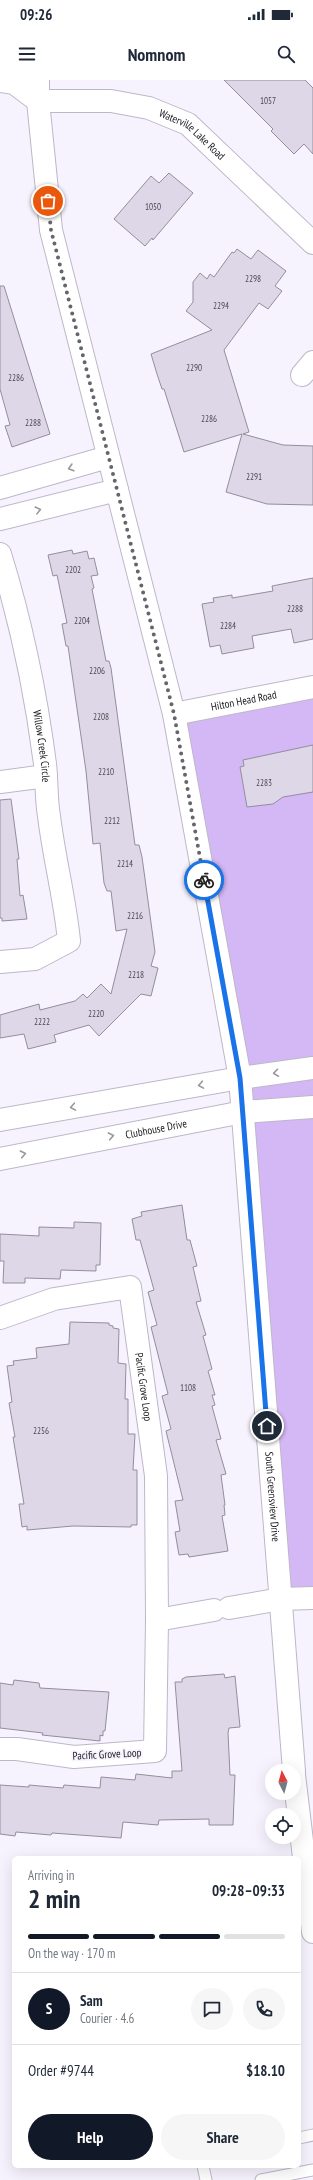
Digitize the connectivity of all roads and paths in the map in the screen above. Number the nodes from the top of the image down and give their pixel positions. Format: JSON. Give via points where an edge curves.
{"nodes":[{"id":1,"x":38,"y":80,"type":"edge"},
{"id":2,"x":0,"y":81,"type":"edge"},
{"id":3,"x":38,"y":101,"type":"junction"},
{"id":4,"x":313,"y":243,"type":"edge"},
{"id":5,"x":108,"y":457,"type":"junction"},
{"id":6,"x":0,"y":488,"type":"edge"},
{"id":7,"x":118,"y":490,"type":"junction"},
{"id":8,"x":0,"y":519,"type":"edge"},
{"id":9,"x":0,"y":554,"type":"edge"},
{"id":10,"x":313,"y":687,"type":"edge"},
{"id":11,"x":174,"y":714,"type":"junction"},
{"id":12,"x":46,"y":776,"type":"junction"},
{"id":13,"x":0,"y":782,"type":"edge"},
{"id":14,"x":0,"y":962,"type":"edge"},
{"id":15,"x":313,"y":1068,"type":"edge"},
{"id":16,"x":240,"y":1078,"type":"junction"},
{"id":17,"x":313,"y":1107,"type":"edge"},
{"id":18,"x":243,"y":1112,"type":"junction"},
{"id":19,"x":0,"y":1120,"type":"edge"},
{"id":20,"x":0,"y":1159,"type":"edge"},
{"id":21,"x":0,"y":1318,"type":"edge"},
{"id":22,"x":281,"y":1598,"type":"junction"},
{"id":23,"x":313,"y":1598,"type":"edge"},
{"id":24,"x":158,"y":1620,"type":"junction"},
{"id":25,"x":0,"y":1749,"type":"edge"},
{"id":26,"x":293,"y":1764,"type":"edge"},
{"id":27,"x":297,"y":1800,"type":"edge"},
{"id":28,"x":313,"y":1932,"type":"edge"},
{"id":29,"x":313,"y":2135,"type":"edge"},
{"id":30,"x":301,"y":2138,"type":"edge"},
{"id":31,"x":203,"y":2168,"type":"edge"},
{"id":32,"x":313,"y":2170,"type":"edge"},
{"id":33,"x":206,"y":2180,"type":"edge"},
{"id":34,"x":262,"y":2180,"type":"edge"}],
"edges":[{"from":1,"to":3,"type":"street","name":"South Greensview Drive"},
{"from":2,"to":3,"type":"street","via":[[14,83]]},
{"from":3,"to":4,"type":"street","name":"Waterville Lake Road","via":[[111,101],[149,108],[188,124]]},
{"from":3,"to":5,"type":"street","name":"South Greensview Drive","via":[[51,230]]},
{"from":5,"to":6,"type":"street","one_way":true},
{"from":5,"to":7,"type":"street","name":"South Greensview Drive"},
{"from":8,"to":7,"type":"street","one_way":true},
{"from":7,"to":11,"type":"street","name":"South Greensview Drive"},
{"from":9,"to":12,"type":"street","name":"Willow Creek Circle","via":[[14,597],[30,674]]},
{"from":10,"to":11,"type":"street","name":"Hilton Head Road"},
{"from":11,"to":16,"type":"street","name":"South Greensview Drive"},
{"from":12,"to":13,"type":"street"},
{"from":12,"to":14,"type":"street","name":"Willow Creek Circle","via":[[48,814],[69,941],[35,959]]},
{"from":15,"to":16,"type":"street","one_way":true},
{"from":16,"to":18,"type":"street","name":"South Greensview Drive"},
{"from":16,"to":19,"type":"street","one_way":true},
{"from":17,"to":18,"type":"street","name":"Clubhouse Drive"},
{"from":20,"to":18,"type":"street","name":"Clubhouse Drive","one_way":true},
{"from":18,"to":22,"type":"street","name":"South Greensview Drive"},
{"from":21,"to":24,"type":"street","name":"Pacific Grove Loop","via":[[54,1299],[130,1287],[156,1476]]},
{"from":22,"to":23,"type":"street"},
{"from":22,"to":24,"type":"street"},
{"from":22,"to":26,"type":"street","name":"South Greensview Drive"},
{"from":24,"to":25,"type":"street","name":"Pacific Grove Loop","via":[[155,1751],[74,1757]]},
{"from":27,"to":28,"type":"street"},
{"from":29,"to":30,"type":"lane"},
{"from":31,"to":33,"type":"lane"},
{"from":32,"to":34,"type":"lane"}]}
